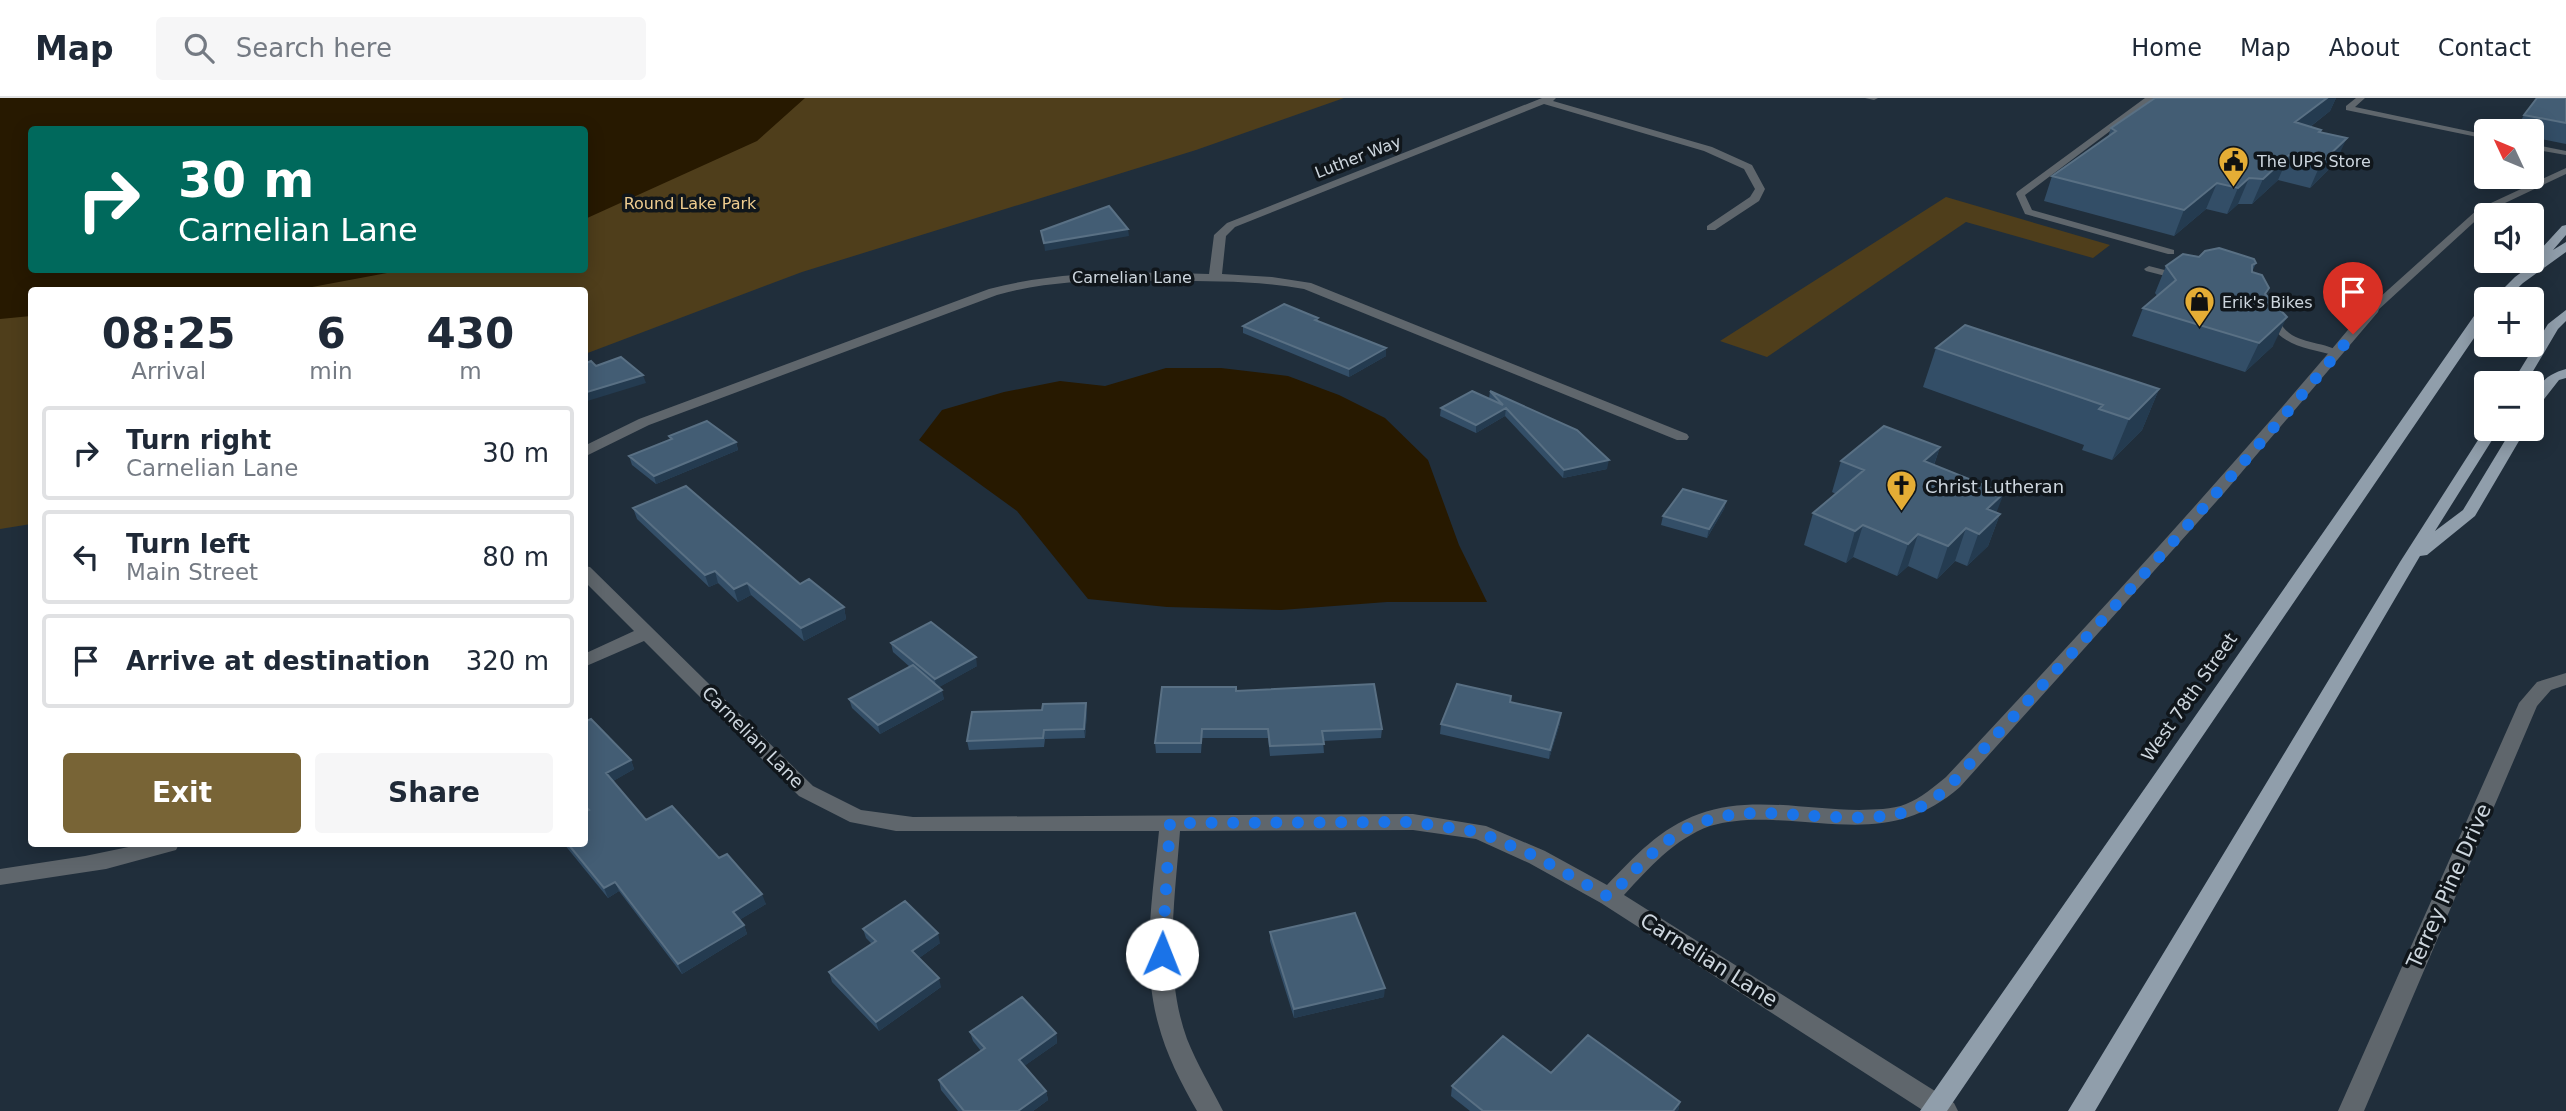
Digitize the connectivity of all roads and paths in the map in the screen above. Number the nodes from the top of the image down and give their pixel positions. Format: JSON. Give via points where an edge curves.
{"nodes":[{"id":1,"x":1869,"y":98,"type":"edge"},
{"id":2,"x":1874,"y":98,"type":"edge"},
{"id":3,"x":2150,"y":98,"type":"edge"},
{"id":4,"x":2361,"y":98,"type":"edge"},
{"id":5,"x":1547,"y":99,"type":"edge"},
{"id":6,"x":2474,"y":134,"type":"edge"},
{"id":7,"x":2544,"y":148,"type":"edge"},
{"id":8,"x":2566,"y":153,"type":"edge"},
{"id":9,"x":2566,"y":171,"type":"edge"},
{"id":10,"x":1711,"y":228,"type":"dead end"},
{"id":11,"x":2566,"y":228,"type":"edge"},
{"id":12,"x":2566,"y":246,"type":"edge"},
{"id":13,"x":2171,"y":252,"type":"dead end"},
{"id":14,"x":2149,"y":269,"type":"dead end"},
{"id":15,"x":1215,"y":277,"type":"junction"},
{"id":16,"x":2186,"y":279,"type":"edge"},
{"id":17,"x":2519,"y":280,"type":"junction"},
{"id":18,"x":2512,"y":287,"type":"edge"},
{"id":19,"x":2277,"y":309,"type":"edge"},
{"id":20,"x":2373,"y":309,"type":"joint"},
{"id":21,"x":2566,"y":314,"type":"edge"},
{"id":22,"x":2566,"y":320,"type":"edge"},
{"id":23,"x":2474,"y":326,"type":"edge"},
{"id":24,"x":2553,"y":327,"type":"junction"},
{"id":25,"x":2337,"y":353,"type":"junction"},
{"id":26,"x":2526,"y":371,"type":"edge"},
{"id":27,"x":2566,"y":373,"type":"edge"},
{"id":28,"x":2544,"y":390,"type":"edge"},
{"id":29,"x":1682,"y":438,"type":"dead end"},
{"id":30,"x":2484,"y":441,"type":"edge"},
{"id":31,"x":2512,"y":441,"type":"edge"},
{"id":32,"x":588,"y":450,"type":"edge"},
{"id":33,"x":2408,"y":562,"type":"junction"},
{"id":34,"x":588,"y":575,"type":"edge"},
{"id":35,"x":648,"y":632,"type":"junction"},
{"id":36,"x":588,"y":659,"type":"edge"},
{"id":37,"x":2566,"y":679,"type":"edge"},
{"id":38,"x":1170,"y":823,"type":"junction"},
{"id":39,"x":159,"y":847,"type":"edge"},
{"id":40,"x":0,"y":877,"type":"edge"},
{"id":41,"x":1609,"y":897,"type":"junction"},
{"id":42,"x":1938,"y":1109,"type":"edge"},
{"id":43,"x":1210,"y":1111,"type":"edge"},
{"id":44,"x":2081,"y":1111,"type":"edge"},
{"id":45,"x":2351,"y":1111,"type":"edge"}],
"edges":[{"from":1,"to":2,"type":"lane"},
{"from":3,"to":13,"type":"lane","via":[[2020,194],[2028,212]]},
{"from":4,"to":6,"type":"lane","via":[[2349,108]]},
{"from":5,"to":10,"type":"street","via":[[1708,149],[1748,167],[1760,189],[1755,199]]},
{"from":5,"to":15,"type":"street","name":"Luther Way","via":[[1231,225],[1220,234]]},
{"from":7,"to":8,"type":"lane"},
{"from":9,"to":20,"type":"lane","via":[[2481,211]]},
{"from":11,"to":17,"type":"main road"},
{"from":12,"to":17,"type":"main road"},
{"from":14,"to":16,"type":"lane"},
{"from":15,"to":29,"type":"street","name":"Carnelian Lane","via":[[1278,280],[1333,295]]},
{"from":15,"to":32,"type":"street","name":"Carnelian Lane","via":[[1083,276],[1021,283],[644,422]]},
{"from":17,"to":18,"type":"main road"},
{"from":19,"to":25,"type":"lane","via":[[2276,328],[2291,339]]},
{"from":20,"to":25,"type":"street"},
{"from":21,"to":24,"type":"main road"},
{"from":22,"to":24,"type":"main road"},
{"from":23,"to":42,"type":"main road","name":"West 78th Street"},
{"from":24,"to":26,"type":"main road"},
{"from":25,"to":41,"type":"street","via":[[2109,613],[1953,782],[1928,803],[1904,813],[1877,816],[1748,814],[1708,820],[1661,844]]},
{"from":27,"to":28,"type":"main road","via":[[2554,377]]},
{"from":30,"to":33,"type":"main road"},
{"from":31,"to":33,"type":"main road","via":[[2469,513]]},
{"from":33,"to":44,"type":"main road"},
{"from":34,"to":35,"type":"street","name":"Carnelian Lane"},
{"from":35,"to":36,"type":"street"},
{"from":35,"to":38,"type":"street","name":"Carnelian Lane","via":[[806,790],[835,809],[870,822]]},
{"from":37,"to":45,"type":"street","name":"Terrey Pine Drive","via":[[2544,687],[2529,703]]},
{"from":38,"to":41,"type":"street","name":"Carnelian Lane","via":[[1413,822],[1479,832],[1537,857]]},
{"from":38,"to":43,"type":"street","via":[[1161,935],[1164,992],[1179,1050]]},
{"from":39,"to":40,"type":"street"},
{"from":41,"to":42,"type":"street","name":"Carnelian Lane"}]}
